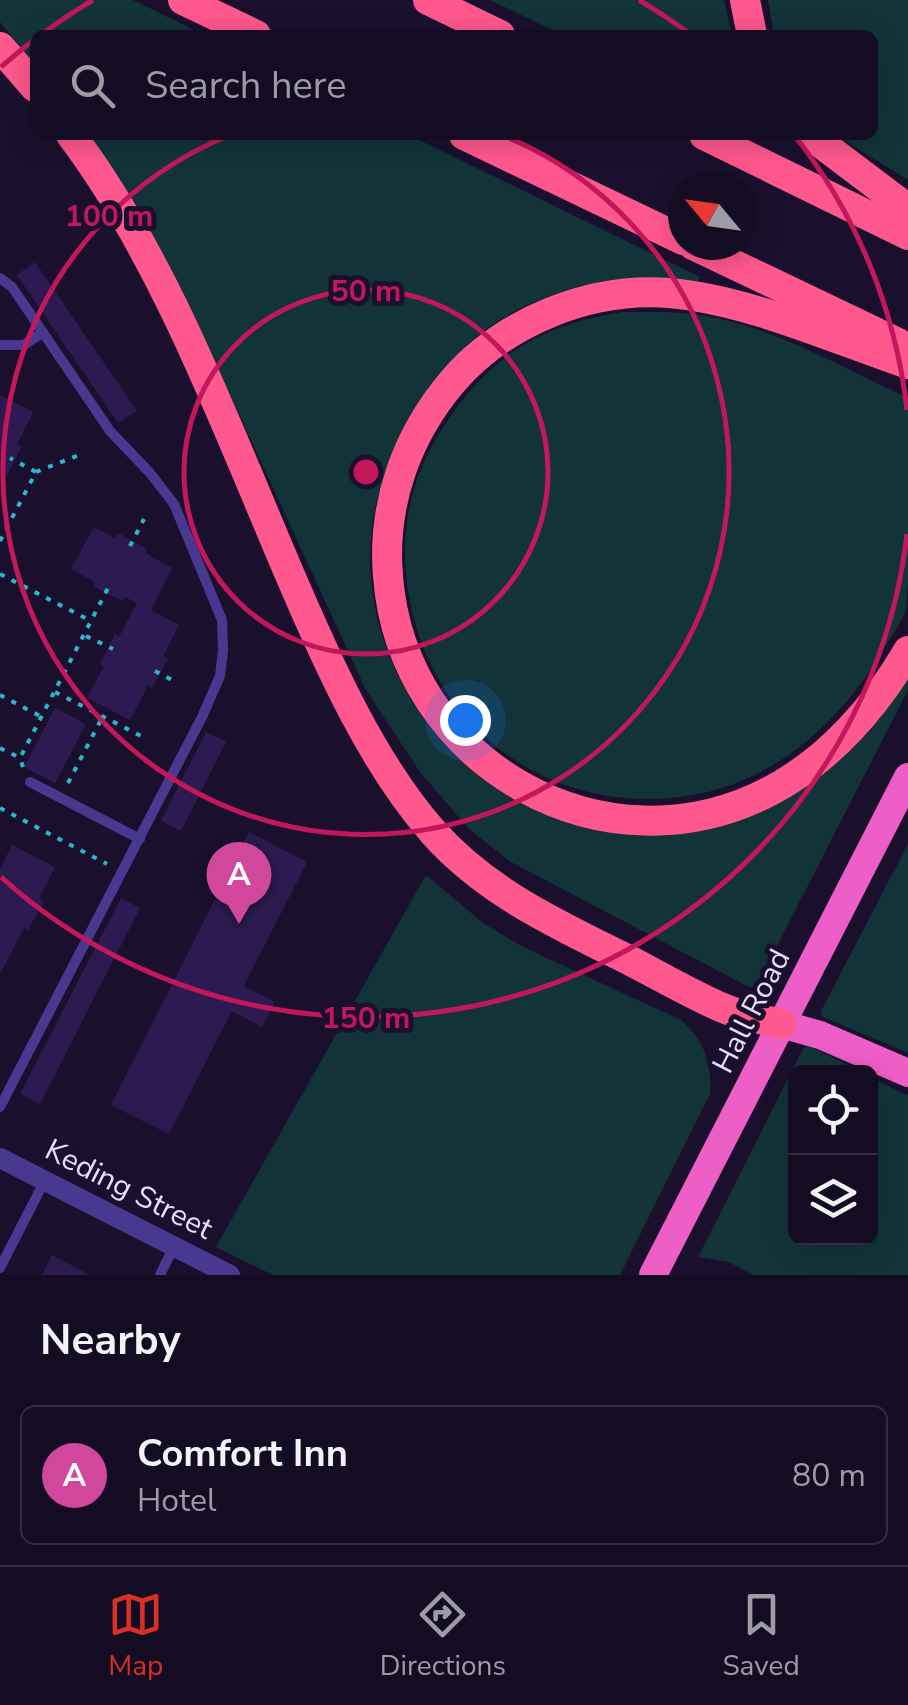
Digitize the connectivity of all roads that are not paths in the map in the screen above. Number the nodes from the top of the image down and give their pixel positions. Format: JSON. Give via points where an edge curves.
{"nodes":[{"id":1,"x":183,"y":0,"type":"edge"},
{"id":2,"x":428,"y":0,"type":"edge"},
{"id":3,"x":744,"y":0,"type":"edge"},
{"id":4,"x":246,"y":30,"type":"edge"},
{"id":5,"x":490,"y":30,"type":"edge"},
{"id":6,"x":751,"y":30,"type":"edge"},
{"id":7,"x":0,"y":47,"type":"edge"},
{"id":8,"x":30,"y":81,"type":"edge"},
{"id":9,"x":74,"y":140,"type":"edge"},
{"id":10,"x":474,"y":140,"type":"edge"},
{"id":11,"x":714,"y":140,"type":"edge"},
{"id":12,"x":817,"y":140,"type":"edge"},
{"id":13,"x":908,"y":209,"type":"edge"},
{"id":14,"x":668,"y":233,"type":"edge"},
{"id":15,"x":908,"y":234,"type":"edge"},
{"id":16,"x":724,"y":260,"type":"edge"},
{"id":17,"x":0,"y":278,"type":"edge"},
{"id":18,"x":42,"y":332,"type":"junction"},
{"id":19,"x":0,"y":345,"type":"edge"},
{"id":20,"x":908,"y":348,"type":"edge"},
{"id":21,"x":908,"y":364,"type":"edge"},
{"id":22,"x":908,"y":651,"type":"edge"},
{"id":23,"x":908,"y":777,"type":"edge"},
{"id":24,"x":30,"y":782,"type":"dead end"},
{"id":25,"x":140,"y":838,"type":"junction"},
{"id":26,"x":781,"y":1024,"type":"junction"},
{"id":27,"x":908,"y":1073,"type":"edge"},
{"id":28,"x":0,"y":1107,"type":"edge"},
{"id":29,"x":0,"y":1158,"type":"edge"},
{"id":30,"x":45,"y":1180,"type":"junction"},
{"id":31,"x":174,"y":1246,"type":"junction"},
{"id":32,"x":0,"y":1268,"type":"edge"},
{"id":33,"x":160,"y":1275,"type":"edge"},
{"id":34,"x":230,"y":1275,"type":"edge"},
{"id":35,"x":653,"y":1275,"type":"edge"}],
"edges":[{"from":1,"to":4,"type":"highway"},
{"from":2,"to":5,"type":"highway"},
{"from":3,"to":6,"type":"highway"},
{"from":7,"to":8,"type":"highway"},
{"from":9,"to":26,"type":"highway","via":[[147,259],[352,707],[433,832],[476,873],[531,909],[726,1009]]},
{"from":10,"to":14,"type":"highway"},
{"from":11,"to":15,"type":"highway"},
{"from":12,"to":13,"type":"highway"},
{"from":16,"to":20,"type":"highway"},
{"from":17,"to":18,"type":"lane"},
{"from":18,"to":19,"type":"lane","via":[[24,344]]},
{"from":18,"to":25,"type":"lane","via":[[110,431],[174,504],[222,620],[220,676]]},
{"from":21,"to":22,"type":"highway","via":[[698,296],[643,292],[550,312],[492,346],[442,394],[406,454],[386,552],[405,655],[458,738],[533,794],[598,815],[690,818],[773,790],[847,732]]},
{"from":23,"to":26,"type":"highway","name":"Hall Road"},
{"from":24,"to":25,"type":"lane"},
{"from":25,"to":28,"type":"lane"},
{"from":26,"to":27,"type":"highway"},
{"from":26,"to":35,"type":"highway","name":"Hall Road"},
{"from":29,"to":30,"type":"street","name":"Keding Street"},
{"from":30,"to":31,"type":"street","name":"Keding Street"},
{"from":30,"to":32,"type":"lane"},
{"from":31,"to":33,"type":"lane"},
{"from":31,"to":34,"type":"street","name":"Keding Street"}]}
